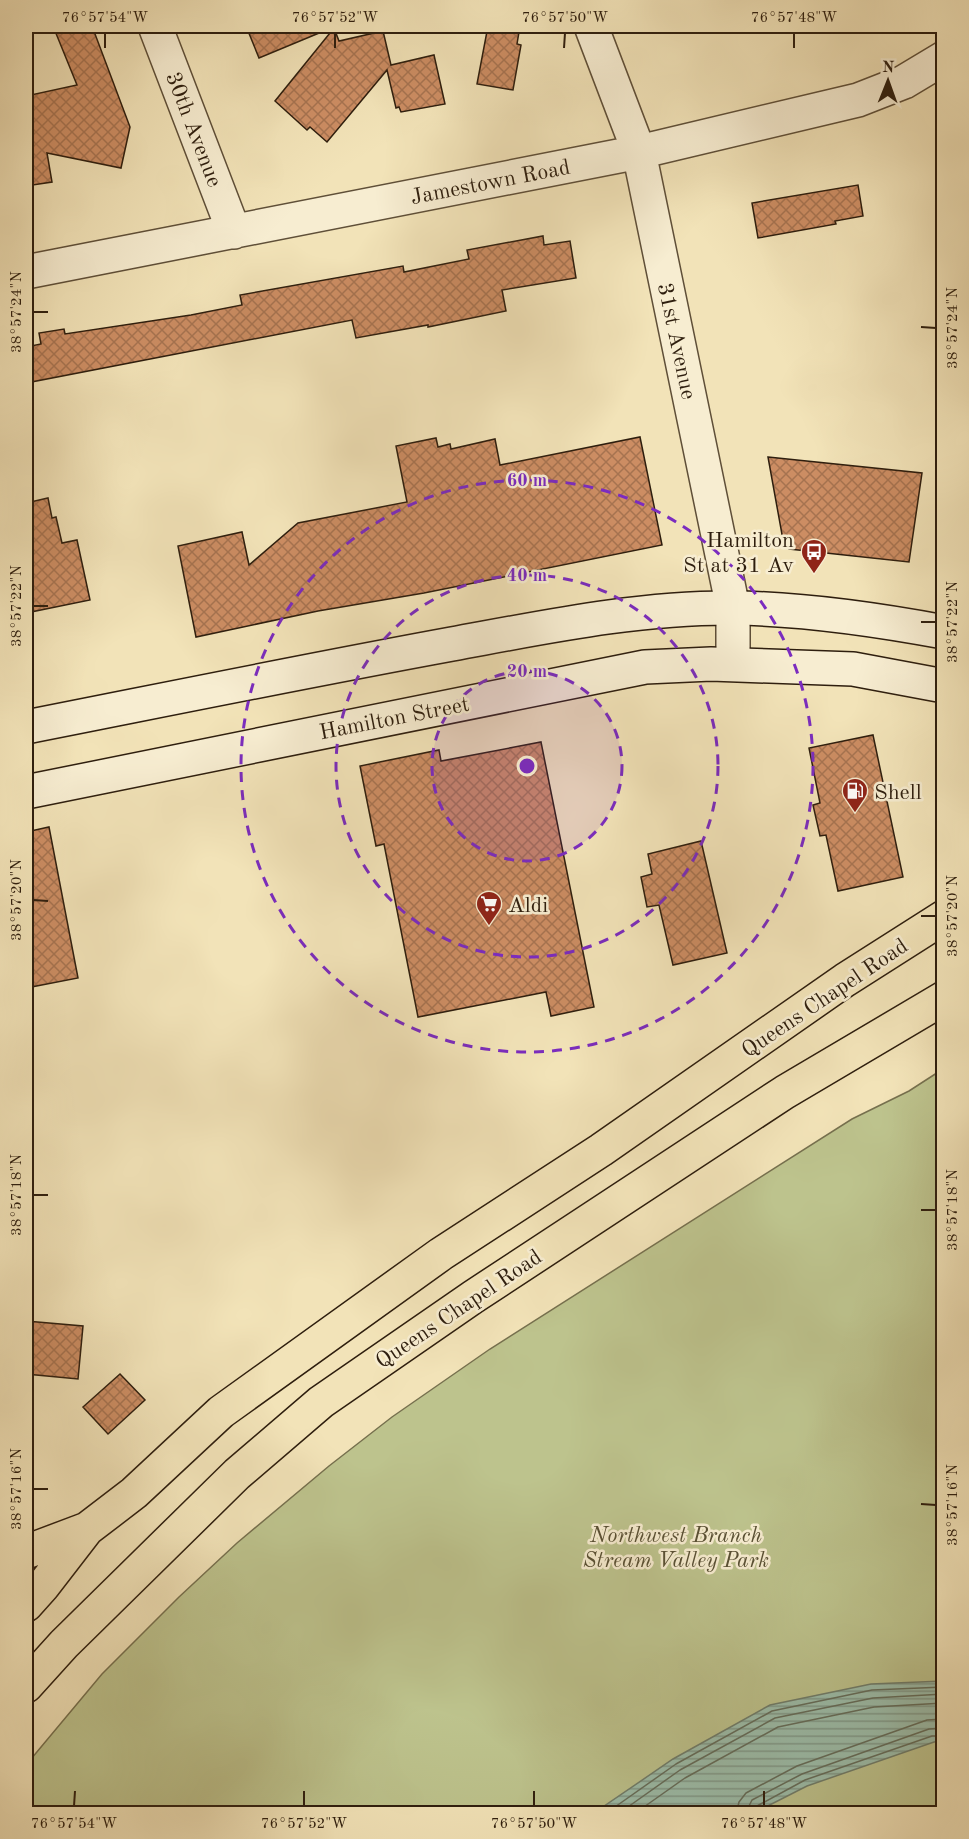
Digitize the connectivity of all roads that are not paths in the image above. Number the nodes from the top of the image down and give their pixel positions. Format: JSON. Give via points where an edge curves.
{"nodes":[{"id":1,"x":155,"y":26,"type":"edge"},
{"id":2,"x":591,"y":26,"type":"edge"},
{"id":3,"x":944,"y":58,"type":"edge"},
{"id":4,"x":639,"y":152,"type":"junction"},
{"id":5,"x":234,"y":232,"type":"junction"},
{"id":6,"x":26,"y":272,"type":"edge"},
{"id":7,"x":733,"y":608,"type":"junction"},
{"id":8,"x":944,"y":632,"type":"edge"},
{"id":9,"x":733,"y":664,"type":"junction"},
{"id":10,"x":944,"y":686,"type":"edge"},
{"id":11,"x":26,"y":728,"type":"edge"},
{"id":12,"x":26,"y":792,"type":"edge"},
{"id":13,"x":944,"y":917,"type":"edge"},
{"id":14,"x":944,"y":998,"type":"edge"},
{"id":15,"x":87,"y":1529,"type":"junction"},
{"id":16,"x":26,"y":1552,"type":"edge"},
{"id":17,"x":26,"y":1605,"type":"edge"},
{"id":18,"x":26,"y":1686,"type":"edge"}],
"edges":[{"from":1,"to":5,"type":"main road","name":"30th Avenue"},
{"from":2,"to":4,"type":"main road","name":"31st Avenue"},
{"from":3,"to":4,"type":"main road","name":"Jamestown Road","via":[[904,82],[858,100]]},
{"from":4,"to":5,"type":"main road","name":"Jamestown Road"},
{"from":4,"to":7,"type":"main road","name":"31st Avenue"},
{"from":5,"to":6,"type":"main road","name":"Jamestown Road"},
{"from":7,"to":8,"type":"main road","via":[[796,610]]},
{"from":7,"to":9,"type":"main road","name":"31st Avenue"},
{"from":7,"to":11,"type":"main road","via":[[582,621]]},
{"from":9,"to":10,"type":"main road","name":"Hamilton Street","via":[[853,669]]},
{"from":9,"to":12,"type":"main road","name":"Hamilton Street","via":[[645,667]]},
{"from":13,"to":15,"type":"main road","name":"Queens Chapel Road","via":[[827,993],[602,1150],[441,1254],[230,1405],[134,1493]]},
{"from":14,"to":18,"type":"main road","name":"Queens Chapel Road","via":[[775,1099],[321,1402],[237,1474]]},
{"from":15,"to":16,"type":"main road"},
{"from":15,"to":17,"type":"main road","name":"Queens Chapel Road"}]}
